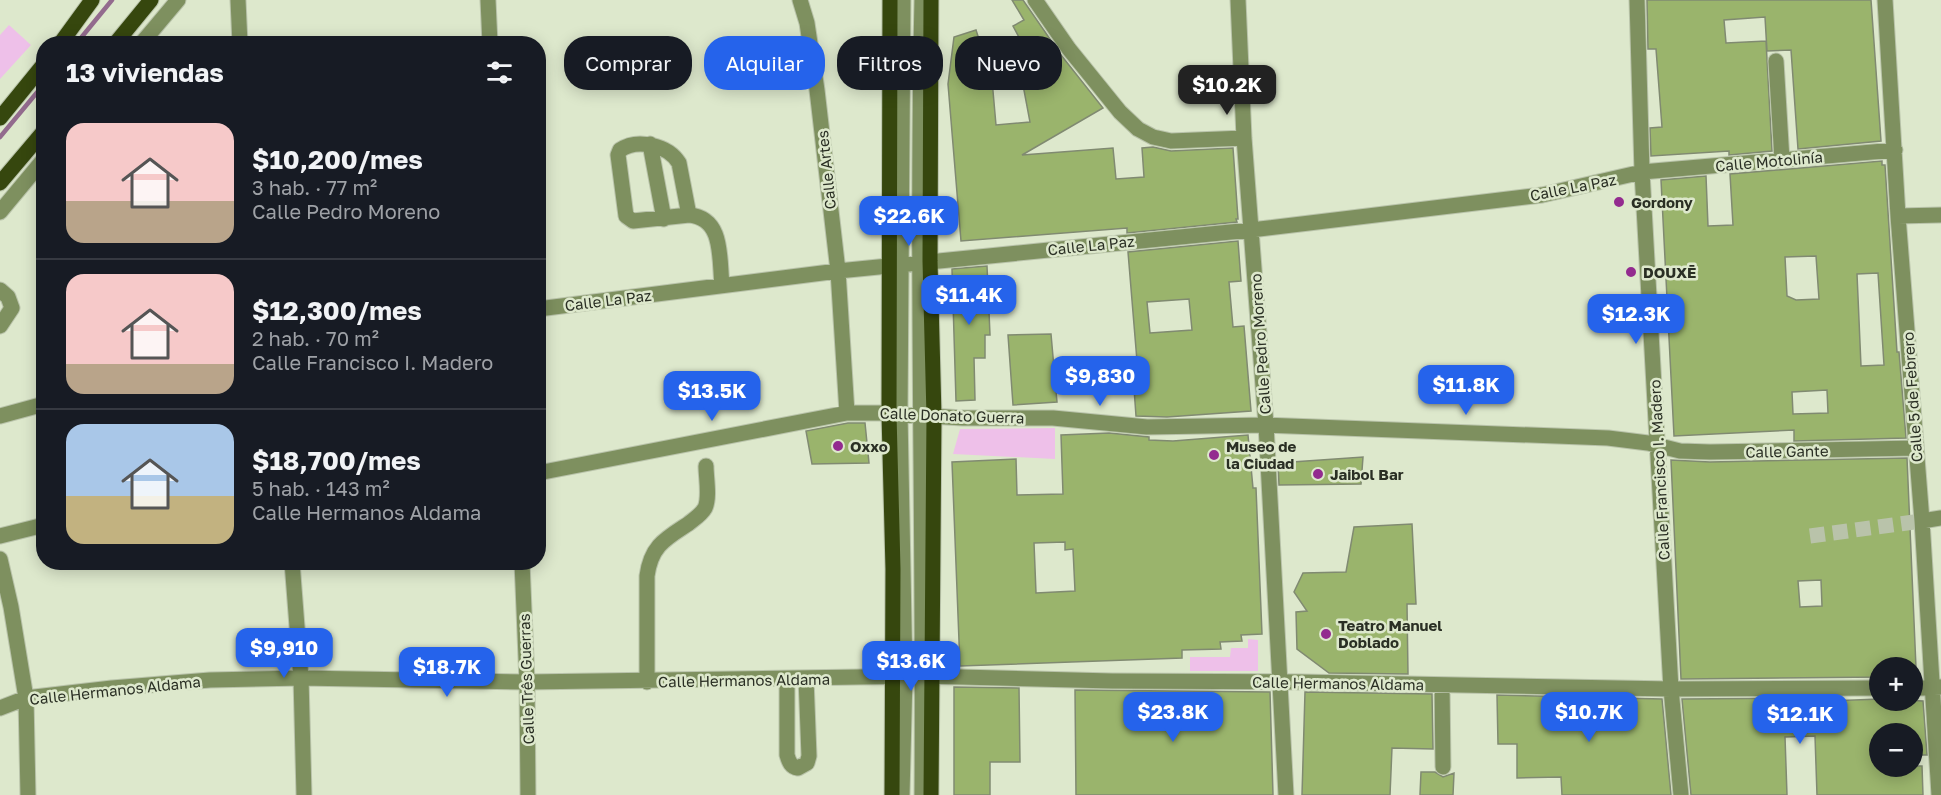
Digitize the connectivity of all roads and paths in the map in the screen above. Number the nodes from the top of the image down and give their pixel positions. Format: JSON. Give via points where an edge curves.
{"nodes":[{"id":1,"x":92,"y":0,"type":"edge"},
{"id":2,"x":151,"y":0,"type":"edge"},
{"id":3,"x":178,"y":0,"type":"edge"},
{"id":4,"x":238,"y":0,"type":"edge"},
{"id":5,"x":488,"y":0,"type":"edge"},
{"id":6,"x":801,"y":0,"type":"edge"},
{"id":7,"x":890,"y":0,"type":"edge"},
{"id":8,"x":903,"y":0,"type":"edge"},
{"id":9,"x":922,"y":0,"type":"edge"},
{"id":10,"x":931,"y":0,"type":"edge"},
{"id":11,"x":1035,"y":0,"type":"edge"},
{"id":12,"x":1238,"y":0,"type":"edge"},
{"id":13,"x":1637,"y":0,"type":"edge"},
{"id":14,"x":1885,"y":0,"type":"edge"},
{"id":15,"x":66,"y":36,"type":"edge"},
{"id":16,"x":122,"y":36,"type":"edge"},
{"id":17,"x":148,"y":36,"type":"edge"},
{"id":18,"x":240,"y":36,"type":"edge"},
{"id":19,"x":490,"y":36,"type":"edge"},
{"id":20,"x":1776,"y":61,"type":"dead end"},
{"id":21,"x":36,"y":74,"type":"edge"},
{"id":22,"x":0,"y":118,"type":"edge"},
{"id":23,"x":1244,"y":138,"type":"junction"},
{"id":24,"x":36,"y":140,"type":"edge"},
{"id":25,"x":650,"y":144,"type":"junction"},
{"id":26,"x":1895,"y":150,"type":"junction"},
{"id":27,"x":1782,"y":160,"type":"junction"},
{"id":28,"x":36,"y":169,"type":"edge"},
{"id":29,"x":1642,"y":172,"type":"junction"},
{"id":30,"x":0,"y":183,"type":"edge"},
{"id":31,"x":0,"y":212,"type":"edge"},
{"id":32,"x":689,"y":215,"type":"junction"},
{"id":33,"x":1941,"y":215,"type":"edge"},
{"id":34,"x":1898,"y":216,"type":"junction"},
{"id":35,"x":664,"y":219,"type":"junction"},
{"id":36,"x":1251,"y":230,"type":"junction"},
{"id":37,"x":925,"y":262,"type":"junction"},
{"id":38,"x":896,"y":265,"type":"junction"},
{"id":39,"x":837,"y":270,"type":"junction"},
{"id":40,"x":722,"y":285,"type":"junction"},
{"id":41,"x":0,"y":290,"type":"edge"},
{"id":42,"x":546,"y":308,"type":"edge"},
{"id":43,"x":0,"y":327,"type":"edge"},
{"id":44,"x":36,"y":406,"type":"edge"},
{"id":45,"x":847,"y":413,"type":"junction"},
{"id":46,"x":895,"y":414,"type":"junction"},
{"id":47,"x":0,"y":416,"type":"edge"},
{"id":48,"x":927,"y":416,"type":"junction"},
{"id":49,"x":1266,"y":425,"type":"junction"},
{"id":50,"x":1658,"y":447,"type":"junction"},
{"id":51,"x":1916,"y":448,"type":"junction"},
{"id":52,"x":706,"y":466,"type":"dead end"},
{"id":53,"x":546,"y":471,"type":"edge"},
{"id":54,"x":1941,"y":518,"type":"edge"},
{"id":55,"x":1922,"y":521,"type":"junction"},
{"id":56,"x":36,"y":527,"type":"edge"},
{"id":57,"x":0,"y":536,"type":"edge"},
{"id":58,"x":0,"y":559,"type":"edge"},
{"id":59,"x":293,"y":570,"type":"edge"},
{"id":60,"x":522,"y":570,"type":"edge"},
{"id":61,"x":898,"y":676,"type":"junction"},
{"id":62,"x":928,"y":676,"type":"junction"},
{"id":63,"x":301,"y":678,"type":"junction"},
{"id":64,"x":806,"y":678,"type":"junction"},
{"id":65,"x":787,"y":679,"type":"junction"},
{"id":66,"x":527,"y":682,"type":"junction"},
{"id":67,"x":647,"y":682,"type":"junction"},
{"id":68,"x":1280,"y":682,"type":"junction"},
{"id":69,"x":1442,"y":685,"type":"junction"},
{"id":70,"x":1937,"y":687,"type":"edge"},
{"id":71,"x":1869,"y":688,"type":"edge"},
{"id":72,"x":1671,"y":689,"type":"junction"},
{"id":73,"x":26,"y":698,"type":"junction"},
{"id":74,"x":0,"y":708,"type":"edge"},
{"id":75,"x":1443,"y":767,"type":"dead end"},
{"id":76,"x":28,"y":795,"type":"edge"},
{"id":77,"x":304,"y":795,"type":"edge"},
{"id":78,"x":528,"y":795,"type":"edge"},
{"id":79,"x":892,"y":795,"type":"edge"},
{"id":80,"x":902,"y":795,"type":"edge"},
{"id":81,"x":922,"y":795,"type":"edge"},
{"id":82,"x":931,"y":795,"type":"edge"},
{"id":83,"x":1286,"y":795,"type":"edge"},
{"id":84,"x":1681,"y":795,"type":"edge"},
{"id":85,"x":1939,"y":795,"type":"edge"}],
"edges":[{"from":1,"to":15,"type":"main road"},
{"from":2,"to":16,"type":"main road"},
{"from":3,"to":17,"type":"street"},
{"from":4,"to":18,"type":"street"},
{"from":5,"to":19,"type":"street"},
{"from":6,"to":39,"type":"street","name":"Calle Artes","via":[[817,90]]},
{"from":7,"to":38,"type":"main road"},
{"from":8,"to":38,"type":"street"},
{"from":9,"to":37,"type":"street"},
{"from":10,"to":37,"type":"main road"},
{"from":11,"to":23,"type":"street","via":[[1069,49],[1138,129],[1171,141]]},
{"from":12,"to":23,"type":"street","name":"Calle Pedro Moreno"},
{"from":13,"to":29,"type":"street","name":"Calle Francisco I. Madero"},
{"from":14,"to":26,"type":"street","name":"Calle 5 de Febrero"},
{"from":20,"to":27,"type":"street"},
{"from":21,"to":22,"type":"main road"},
{"from":23,"to":36,"type":"street","name":"Calle Pedro Moreno"},
{"from":24,"to":30,"type":"main road"},
{"from":25,"to":32,"type":"street","via":[[668,152],[679,163]]},
{"from":25,"to":35,"type":"street"},
{"from":25,"to":35,"type":"street","via":[[627,145],[618,154],[626,216],[633,221]]},
{"from":26,"to":27,"type":"street","name":"Calle Motolinía"},
{"from":26,"to":34,"type":"street","name":"Calle 5 de Febrero"},
{"from":27,"to":29,"type":"street","name":"Calle Motolinía"},
{"from":28,"to":31,"type":"street"},
{"from":29,"to":36,"type":"street","name":"Calle La Paz","via":[[1542,195]]},
{"from":29,"to":50,"type":"street","name":"Calle Francisco I. Madero"},
{"from":32,"to":35,"type":"street"},
{"from":32,"to":40,"type":"street","via":[[713,226]]},
{"from":33,"to":34,"type":"street"},
{"from":34,"to":51,"type":"street","name":"Calle 5 de Febrero"},
{"from":36,"to":37,"type":"street","name":"Calle La Paz"},
{"from":36,"to":49,"type":"street","name":"Calle Pedro Moreno"},
{"from":37,"to":38,"type":"street","name":"Calle La Paz"},
{"from":37,"to":48,"type":"main road"},
{"from":38,"to":39,"type":"street","name":"Calle La Paz"},
{"from":38,"to":46,"type":"main road"},
{"from":39,"to":40,"type":"street","name":"Calle La Paz"},
{"from":39,"to":45,"type":"street","name":"Calle Artes"},
{"from":40,"to":42,"type":"street","name":"Calle La Paz"},
{"from":41,"to":43,"type":"street","via":[[12,308]]},
{"from":44,"to":47,"type":"street"},
{"from":45,"to":46,"type":"street","name":"Calle Donato Guerra"},
{"from":45,"to":53,"type":"street","name":"Calle Donato Guerra"},
{"from":46,"to":48,"type":"street","name":"Calle Donato Guerra"},
{"from":46,"to":61,"type":"main road","via":[[893,569]]},
{"from":48,"to":49,"type":"street","name":"Calle Donato Guerra","via":[[1053,418],[1147,427]]},
{"from":48,"to":62,"type":"main road"},
{"from":49,"to":50,"type":"street","name":"Calle Donato Guerra","via":[[1608,438]]},
{"from":49,"to":68,"type":"street","name":"Calle Pedro Moreno"},
{"from":50,"to":51,"type":"street","name":"Calle Gante","via":[[1710,452]]},
{"from":50,"to":72,"type":"street","name":"Calle Francisco I. Madero"},
{"from":51,"to":55,"type":"street","name":"Calle 5 de Febrero"},
{"from":52,"to":67,"type":"street","via":[[705,508],[697,518],[663,540],[648,562]]},
{"from":54,"to":55,"type":"street"},
{"from":55,"to":70,"type":"street","name":"Calle 5 de Febrero"},
{"from":56,"to":57,"type":"street"},
{"from":58,"to":73,"type":"street"},
{"from":59,"to":63,"type":"street"},
{"from":60,"to":66,"type":"street","name":"Calle Três Guerras"},
{"from":61,"to":62,"type":"street","name":"Calle Hermanos Aldama"},
{"from":61,"to":64,"type":"street","name":"Calle Hermanos Aldama"},
{"from":61,"to":79,"type":"main road"},
{"from":61,"to":80,"type":"street"},
{"from":62,"to":68,"type":"street","name":"Calle Hermanos Aldama"},
{"from":62,"to":81,"type":"street"},
{"from":62,"to":82,"type":"main road"},
{"from":63,"to":66,"type":"street","name":"Calle Hermanos Aldama"},
{"from":63,"to":73,"type":"street","name":"Calle Hermanos Aldama","via":[[210,680]]},
{"from":63,"to":77,"type":"street"},
{"from":64,"to":65,"type":"street","name":"Calle Hermanos Aldama"},
{"from":64,"to":65,"type":"street","via":[[809,756],[807,764],[798,768],[793,767],[787,755]]},
{"from":65,"to":67,"type":"street","name":"Calle Hermanos Aldama"},
{"from":66,"to":67,"type":"street","name":"Calle Hermanos Aldama"},
{"from":66,"to":78,"type":"street","name":"Calle Três Guerras"},
{"from":68,"to":69,"type":"street","name":"Calle Hermanos Aldama"},
{"from":68,"to":83,"type":"street","name":"Calle Pedro Moreno"},
{"from":69,"to":72,"type":"street","name":"Calle Hermanos Aldama"},
{"from":69,"to":75,"type":"street"},
{"from":70,"to":85,"type":"street","name":"Calle 5 de Febrero"},
{"from":71,"to":72,"type":"street","name":"Calle Hermanos Aldama"},
{"from":72,"to":84,"type":"street","name":"Calle Francisco I. Madero"},
{"from":73,"to":74,"type":"street","name":"Calle Hermanos Aldama"},
{"from":73,"to":76,"type":"street"}]}
